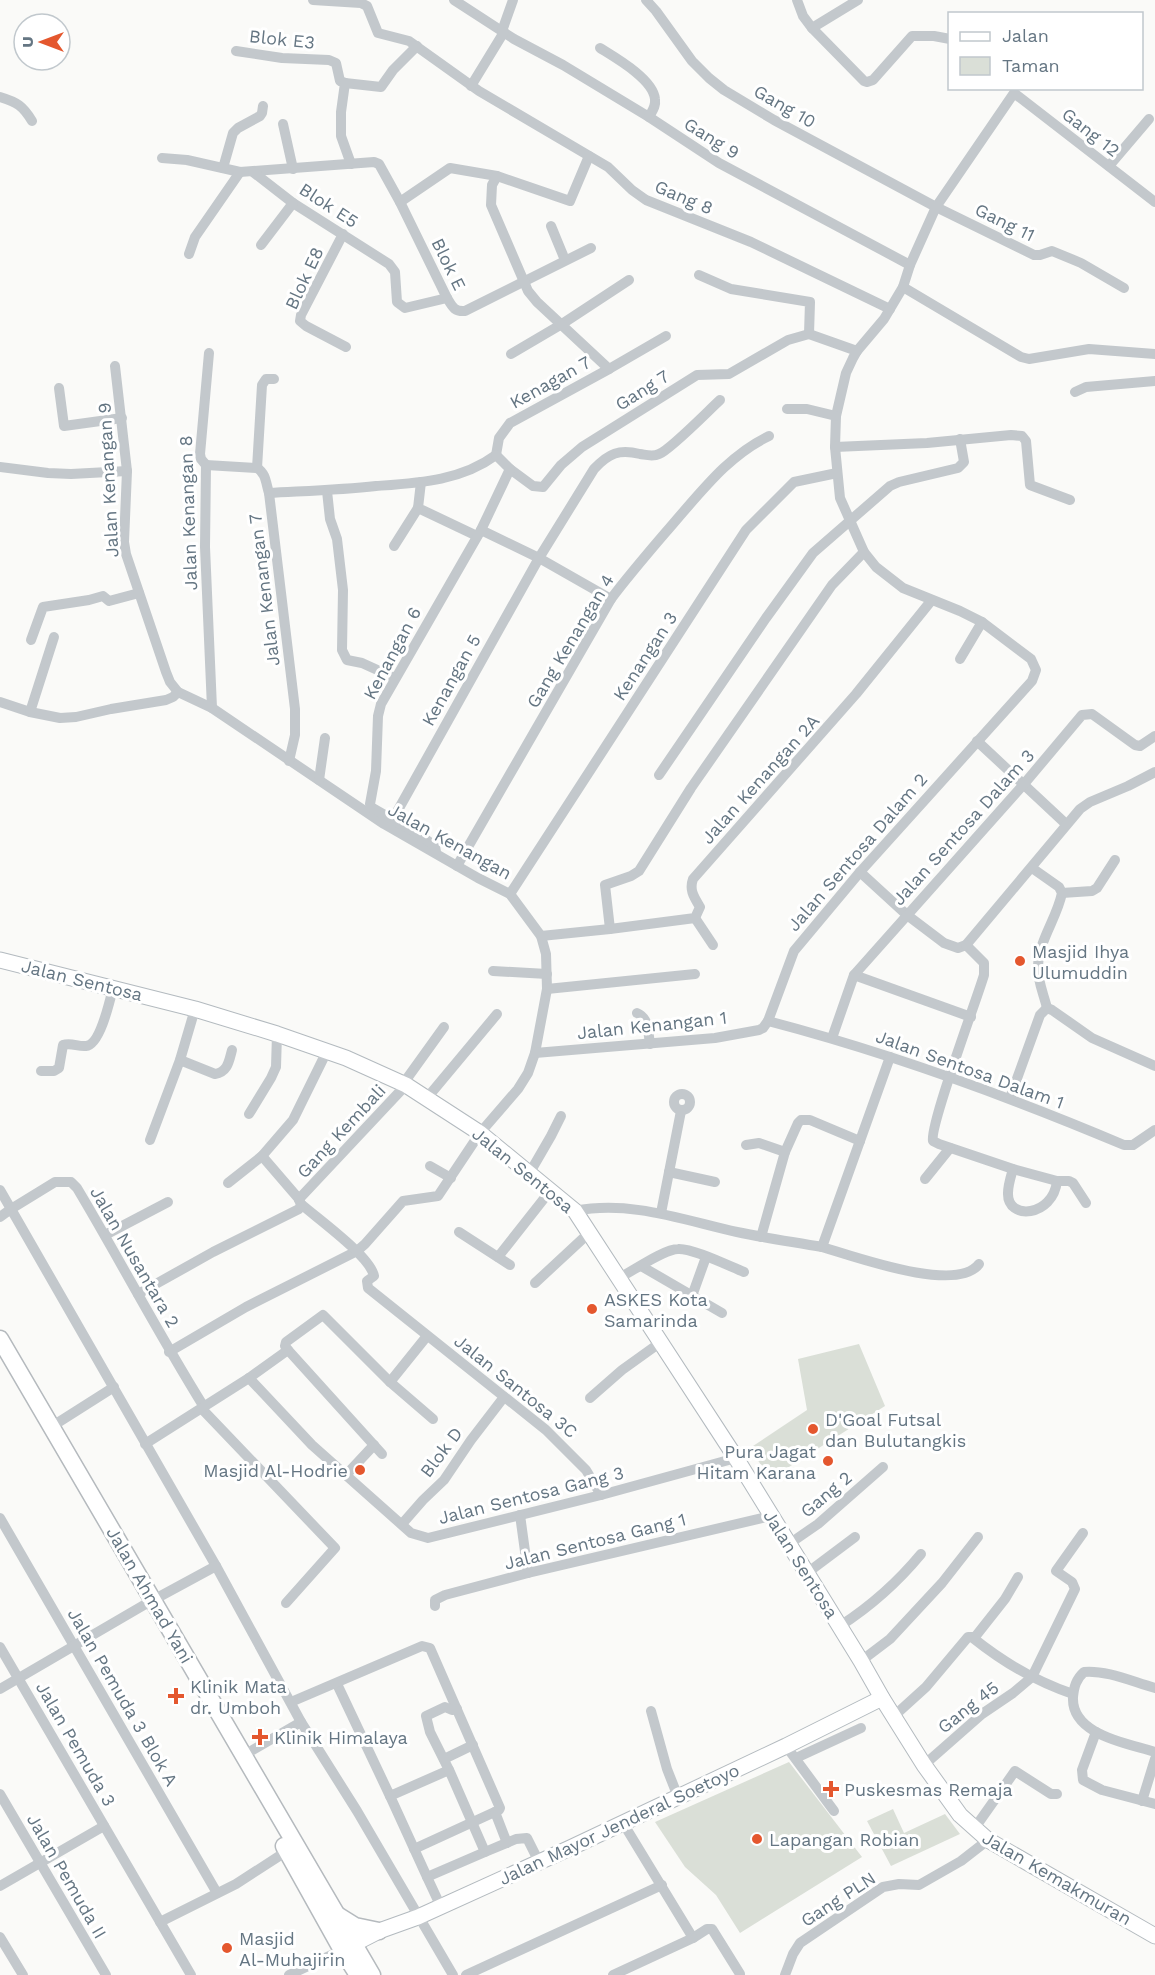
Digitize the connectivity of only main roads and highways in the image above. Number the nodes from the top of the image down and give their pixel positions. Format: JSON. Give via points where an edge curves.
{"nodes":[{"id":1,"x":0,"y":1339,"type":"edge"},
{"id":2,"x":0,"y":1361,"type":"edge"},
{"id":3,"x":149,"y":1603,"type":"junction"},
{"id":4,"x":338,"y":1916,"type":"junction"},
{"id":5,"x":380,"y":1931,"type":"road end"},
{"id":6,"x":348,"y":1947,"type":"junction"},
{"id":7,"x":358,"y":1975,"type":"edge"},
{"id":8,"x":372,"y":1975,"type":"edge"}],
"edges":[{"from":1,"to":3,"type":"main road","name":"Jalan Ahmad Yani"},
{"from":2,"to":3,"type":"main road","name":"Jalan Ahmad Yani"},
{"from":3,"to":4,"type":"main road","name":"Jalan Ahmad Yani"},
{"from":3,"to":6,"type":"main road","name":"Jalan Ahmad Yani","via":[[287,1851]]},
{"from":4,"to":5,"type":"main road","via":[[355,1926]]},
{"from":4,"to":6,"type":"main road","name":"Jalan Ahmad Yani"},
{"from":6,"to":7,"type":"main road","name":"Jalan Ahmad Yani"},
{"from":6,"to":8,"type":"main road","name":"Jalan Ahmad Yani"}]}
